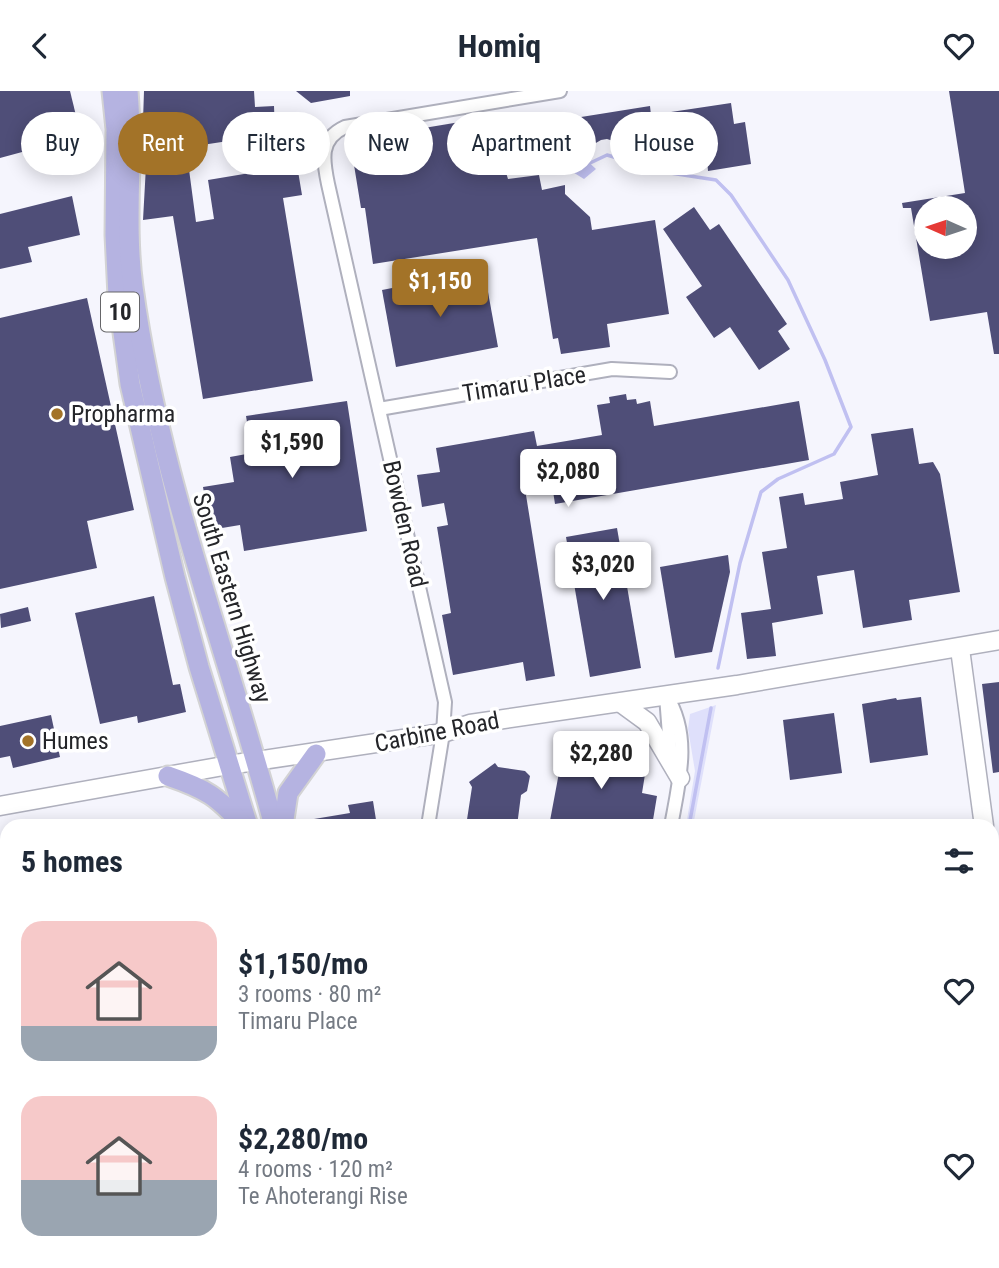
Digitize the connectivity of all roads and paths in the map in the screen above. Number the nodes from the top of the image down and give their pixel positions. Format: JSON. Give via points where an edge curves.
{"nodes":[{"id":1,"x":112,"y":91,"type":"edge"},
{"id":2,"x":128,"y":91,"type":"edge"},
{"id":3,"x":560,"y":91,"type":"edge"},
{"id":4,"x":670,"y":372,"type":"dead end"},
{"id":5,"x":379,"y":409,"type":"junction"},
{"id":6,"x":999,"y":640,"type":"edge"},
{"id":7,"x":960,"y":649,"type":"junction"},
{"id":8,"x":666,"y":695,"type":"junction"},
{"id":9,"x":621,"y":703,"type":"junction"},
{"id":10,"x":443,"y":733,"type":"junction"},
{"id":11,"x":316,"y":754,"type":"junction"},
{"id":12,"x":256,"y":762,"type":"junction"},
{"id":13,"x":229,"y":765,"type":"junction"},
{"id":14,"x":168,"y":776,"type":"junction"},
{"id":15,"x":680,"y":778,"type":"junction"},
{"id":16,"x":0,"y":806,"type":"edge"},
{"id":17,"x":239,"y":819,"type":"edge"},
{"id":18,"x":244,"y":819,"type":"edge"},
{"id":19,"x":272,"y":819,"type":"edge"},
{"id":20,"x":283,"y":819,"type":"edge"},
{"id":21,"x":429,"y":819,"type":"edge"},
{"id":22,"x":672,"y":819,"type":"edge"},
{"id":23,"x":983,"y":819,"type":"edge"}],
"edges":[{"from":1,"to":13,"type":"main road","name":"South Eastern Highway","number":"10","via":[[118,296],[130,384],[175,577]]},
{"from":2,"to":12,"type":"main road","name":"South Eastern Highway","number":"10","via":[[130,260],[143,351],[174,487]]},
{"from":3,"to":5,"type":"street","name":"Bowden Road","via":[[345,127],[331,135],[323,153],[326,173]]},
{"from":4,"to":5,"type":"street","name":"Timaru Place","via":[[612,369]]},
{"from":5,"to":10,"type":"street","name":"Bowden Road","via":[[445,702]]},
{"from":6,"to":7,"type":"main road","name":"Carbine Road"},
{"from":7,"to":8,"type":"main road","name":"Carbine Road"},
{"from":7,"to":23,"type":"main road"},
{"from":8,"to":9,"type":"main road","name":"Carbine Road"},
{"from":8,"to":15,"type":"street","via":[[677,713]]},
{"from":9,"to":10,"type":"main road","name":"Carbine Road","via":[[470,724]]},
{"from":9,"to":15,"type":"main road","via":[[647,722]]},
{"from":10,"to":11,"type":"main road","name":"Carbine Road"},
{"from":10,"to":21,"type":"street","name":"Bowden Road"},
{"from":11,"to":12,"type":"main road","name":"Carbine Road"},
{"from":11,"to":20,"type":"main road","via":[[288,792]]},
{"from":12,"to":13,"type":"main road","name":"Carbine Road"},
{"from":12,"to":19,"type":"main road","name":"South Eastern Highway","number":"10"},
{"from":13,"to":14,"type":"main road","name":"Carbine Road"},
{"from":13,"to":18,"type":"main road","name":"South Eastern Highway","number":"10"},
{"from":14,"to":16,"type":"main road","name":"Carbine Road"},
{"from":14,"to":17,"type":"main road","via":[[214,795]]},
{"from":15,"to":22,"type":"street"}]}
